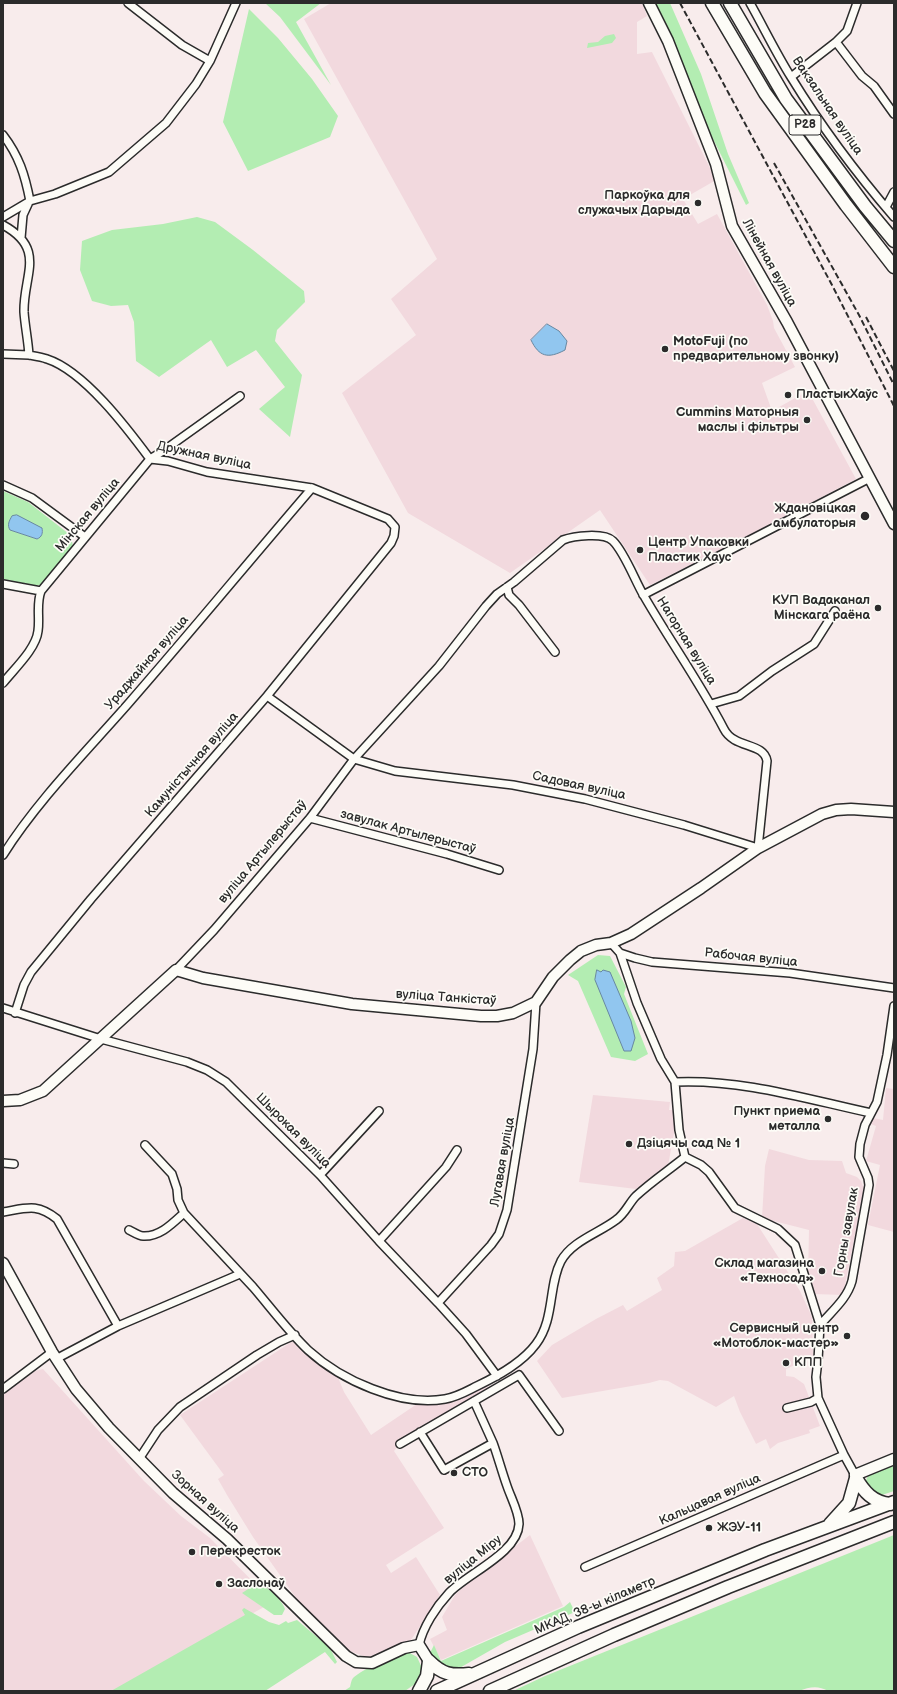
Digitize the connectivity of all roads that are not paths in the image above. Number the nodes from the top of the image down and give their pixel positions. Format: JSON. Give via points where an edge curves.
{"nodes":[{"id":1,"x":128,"y":3,"type":"edge"},
{"id":2,"x":236,"y":3,"type":"edge"},
{"id":3,"x":649,"y":3,"type":"edge"},
{"id":4,"x":712,"y":3,"type":"edge"},
{"id":5,"x":730,"y":3,"type":"edge"},
{"id":6,"x":750,"y":3,"type":"edge"},
{"id":7,"x":857,"y":3,"type":"edge"},
{"id":8,"x":836,"y":42,"type":"junction"},
{"id":9,"x":210,"y":61,"type":"junction"},
{"id":10,"x":791,"y":77,"type":"junction"},
{"id":11,"x":894,"y":114,"type":"edge"},
{"id":12,"x":3,"y":135,"type":"edge"},
{"id":13,"x":894,"y":192,"type":"edge"},
{"id":14,"x":30,"y":201,"type":"junction"},
{"id":15,"x":886,"y":208,"type":"junction"},
{"id":16,"x":3,"y":216,"type":"edge"},
{"id":17,"x":894,"y":216,"type":"edge"},
{"id":18,"x":3,"y":225,"type":"edge"},
{"id":19,"x":21,"y":238,"type":"junction"},
{"id":20,"x":894,"y":241,"type":"edge"},
{"id":21,"x":894,"y":267,"type":"edge"},
{"id":22,"x":3,"y":354,"type":"edge"},
{"id":23,"x":29,"y":355,"type":"junction"},
{"id":24,"x":240,"y":396,"type":"dead end"},
{"id":25,"x":150,"y":458,"type":"junction"},
{"id":26,"x":870,"y":478,"type":"junction"},
{"id":27,"x":3,"y":485,"type":"edge"},
{"id":28,"x":312,"y":488,"type":"junction"},
{"id":29,"x":894,"y":524,"type":"edge"},
{"id":30,"x":394,"y":536,"type":"joint"},
{"id":31,"x":85,"y":537,"type":"junction"},
{"id":32,"x":514,"y":582,"type":"joint"},
{"id":33,"x":3,"y":584,"type":"edge"},
{"id":34,"x":507,"y":587,"type":"junction"},
{"id":35,"x":41,"y":591,"type":"junction"},
{"id":36,"x":643,"y":595,"type":"junction"},
{"id":37,"x":836,"y":611,"type":"dead end"},
{"id":38,"x":555,"y":652,"type":"dead end"},
{"id":39,"x":3,"y":683,"type":"edge"},
{"id":40,"x":267,"y":696,"type":"junction"},
{"id":41,"x":711,"y":704,"type":"junction"},
{"id":42,"x":354,"y":759,"type":"junction"},
{"id":43,"x":894,"y":812,"type":"edge"},
{"id":44,"x":310,"y":818,"type":"junction"},
{"id":45,"x":758,"y":848,"type":"junction"},
{"id":46,"x":3,"y":855,"type":"edge"},
{"id":47,"x":499,"y":870,"type":"dead end"},
{"id":48,"x":611,"y":943,"type":"junction"},
{"id":49,"x":620,"y":953,"type":"junction"},
{"id":50,"x":176,"y":970,"type":"junction"},
{"id":51,"x":894,"y":988,"type":"edge"},
{"id":52,"x":536,"y":1002,"type":"junction"},
{"id":53,"x":894,"y":1006,"type":"edge"},
{"id":54,"x":3,"y":1008,"type":"edge"},
{"id":55,"x":15,"y":1012,"type":"junction"},
{"id":56,"x":101,"y":1039,"type":"junction"},
{"id":57,"x":675,"y":1082,"type":"junction"},
{"id":58,"x":3,"y":1101,"type":"edge"},
{"id":59,"x":379,"y":1111,"type":"dead end"},
{"id":60,"x":871,"y":1113,"type":"junction"},
{"id":61,"x":145,"y":1145,"type":"dead end"},
{"id":62,"x":457,"y":1150,"type":"dead end"},
{"id":63,"x":685,"y":1157,"type":"junction"},
{"id":64,"x":3,"y":1163,"type":"edge"},
{"id":65,"x":14,"y":1164,"type":"dead end"},
{"id":66,"x":320,"y":1175,"type":"junction"},
{"id":67,"x":3,"y":1212,"type":"edge"},
{"id":68,"x":184,"y":1213,"type":"junction"},
{"id":69,"x":129,"y":1230,"type":"dead end"},
{"id":70,"x":379,"y":1241,"type":"junction"},
{"id":71,"x":3,"y":1263,"type":"edge"},
{"id":72,"x":240,"y":1274,"type":"junction"},
{"id":73,"x":7,"y":1277,"type":"edge"},
{"id":74,"x":438,"y":1303,"type":"junction"},
{"id":75,"x":820,"y":1325,"type":"junction"},
{"id":76,"x":118,"y":1326,"type":"junction"},
{"id":77,"x":295,"y":1335,"type":"junction"},
{"id":78,"x":54,"y":1356,"type":"junction"},
{"id":79,"x":497,"y":1376,"type":"junction"},
{"id":80,"x":3,"y":1389,"type":"edge"},
{"id":81,"x":818,"y":1398,"type":"junction"},
{"id":82,"x":474,"y":1402,"type":"junction"},
{"id":83,"x":787,"y":1408,"type":"dead end"},
{"id":84,"x":559,"y":1431,"type":"dead end"},
{"id":85,"x":420,"y":1432,"type":"junction"},
{"id":86,"x":493,"y":1443,"type":"junction"},
{"id":87,"x":400,"y":1444,"type":"dead end"},
{"id":88,"x":844,"y":1455,"type":"junction"},
{"id":89,"x":139,"y":1459,"type":"junction"},
{"id":90,"x":894,"y":1459,"type":"edge"},
{"id":91,"x":855,"y":1476,"type":"junction"},
{"id":92,"x":892,"y":1503,"type":"edge"},
{"id":93,"x":894,"y":1522,"type":"edge"},
{"id":94,"x":828,"y":1526,"type":"junction"},
{"id":95,"x":585,"y":1567,"type":"dead end"},
{"id":96,"x":419,"y":1646,"type":"junction"},
{"id":97,"x":429,"y":1661,"type":"junction"},
{"id":98,"x":476,"y":1673,"type":"junction"},
{"id":99,"x":493,"y":1690,"type":"edge"},
{"id":100,"x":419,"y":1691,"type":"edge"},
{"id":101,"x":437,"y":1691,"type":"edge"}],
"edges":[{"from":1,"to":9,"type":"street","via":[[182,45]]},
{"from":2,"to":9,"type":"street"},
{"from":3,"to":26,"type":"street","name":"Лінейная вуліца","via":[[668,41],[716,164],[732,226],[787,322]]},
{"from":4,"to":21,"type":"highway","number":"Р28","via":[[765,93]]},
{"from":5,"to":20,"type":"highway","number":"Р28","via":[[786,99]]},
{"from":6,"to":10,"type":"street","name":"Вакзальная вуліца"},
{"from":7,"to":8,"type":"street","via":[[847,32]]},
{"from":8,"to":10,"type":"street"},
{"from":8,"to":11,"type":"street"},
{"from":9,"to":14,"type":"street","via":[[166,123],[109,172],[55,194]]},
{"from":10,"to":15,"type":"street","name":"Вакзальная вуліца","via":[[836,144]]},
{"from":12,"to":14,"type":"street","via":[[21,164]]},
{"from":13,"to":15,"type":"street"},
{"from":14,"to":16,"type":"street"},
{"from":14,"to":19,"type":"street","via":[[23,215]]},
{"from":15,"to":17,"type":"street","name":"Вакзальная вуліца"},
{"from":18,"to":19,"type":"street"},
{"from":19,"to":23,"type":"street","via":[[31,263],[24,311]]},
{"from":22,"to":23,"type":"street","name":"Дружная вуліца"},
{"from":23,"to":25,"type":"street","name":"Дружная вуліца","via":[[48,359],[77,377],[132,435]]},
{"from":24,"to":25,"type":"street","name":"Мінская вуліца"},
{"from":25,"to":28,"type":"street","name":"Дружная вуліца","via":[[207,472]]},
{"from":25,"to":31,"type":"street","name":"Мінская вуліца"},
{"from":26,"to":29,"type":"street","name":"Лінейная вуліца"},
{"from":26,"to":36,"type":"street"},
{"from":27,"to":31,"type":"street","via":[[32,498]]},
{"from":28,"to":30,"type":"street","name":"Дружная вуліца","via":[[388,519],[395,527]]},
{"from":28,"to":46,"type":"street","name":"Ураджайная вуліца","via":[[57,784],[17,833]]},
{"from":30,"to":40,"type":"street","name":"Камуністычная вуліца"},
{"from":31,"to":35,"type":"street","name":"Мінская вуліца"},
{"from":32,"to":34,"type":"street","name":"вуліца Артылерыстаў"},
{"from":32,"to":36,"type":"street","name":"Нагорная вуліца","via":[[563,540],[570,537],[605,536],[613,540]]},
{"from":33,"to":35,"type":"street"},
{"from":34,"to":38,"type":"street","via":[[509,595]]},
{"from":34,"to":42,"type":"street","name":"вуліца Артылерыстаў","via":[[486,606],[439,666]]},
{"from":35,"to":39,"type":"street","via":[[38,598],[36,639],[32,648]]},
{"from":36,"to":41,"type":"street","name":"Нагорная вуліца"},
{"from":37,"to":41,"type":"street","via":[[814,644],[739,696]]},
{"from":40,"to":42,"type":"street","name":"Садовая вуліца"},
{"from":40,"to":55,"type":"street","name":"Камуністычная вуліца","via":[[31,972]]},
{"from":41,"to":45,"type":"street","name":"Нагорная вуліца","via":[[728,736],[739,743],[759,749],[767,757]]},
{"from":42,"to":44,"type":"street","name":"вуліца Артылерыстаў"},
{"from":42,"to":45,"type":"street","name":"Садовая вуліца","via":[[395,771],[513,785],[585,799]]},
{"from":43,"to":45,"type":"street","via":[[852,809],[829,812]]},
{"from":44,"to":47,"type":"street","name":"завулак Артылерыстаў"},
{"from":44,"to":50,"type":"street","name":"вуліца Артылерыстаў","via":[[214,930]]},
{"from":45,"to":48,"type":"street","name":"вуліца Танкістаў","via":[[631,934]]},
{"from":48,"to":49,"type":"street"},
{"from":48,"to":52,"type":"street","name":"вуліца Танкістаў","via":[[581,951],[553,977]]},
{"from":49,"to":51,"type":"street","name":"Рабочая вуліца","via":[[652,962],[790,973]]},
{"from":49,"to":57,"type":"street","via":[[637,1004],[661,1059]]},
{"from":50,"to":52,"type":"street","name":"вуліца Танкістаў","via":[[203,978],[352,1004],[497,1016],[513,1014]]},
{"from":50,"to":56,"type":"street","name":"вуліца Артылерыстаў"},
{"from":52,"to":74,"type":"street","name":"Лугавая вуліца","via":[[534,1048],[504,1222],[491,1246]]},
{"from":53,"to":60,"type":"street","name":"Горны завулак","via":[[886,1062],[877,1102]]},
{"from":54,"to":55,"type":"street","name":"Шырокая вуліца"},
{"from":55,"to":56,"type":"street","name":"Шырокая вуліца"},
{"from":56,"to":58,"type":"street","name":"вуліца Артылерыстаў","via":[[43,1091],[20,1100]]},
{"from":56,"to":66,"type":"street","name":"Шырокая вуліца","via":[[187,1062],[207,1070],[226,1082]]},
{"from":57,"to":60,"type":"street","via":[[728,1083],[788,1093]]},
{"from":57,"to":63,"type":"street","via":[[679,1130]]},
{"from":59,"to":66,"type":"street"},
{"from":60,"to":75,"type":"street","name":"Горны завулак","via":[[860,1144],[859,1157],[869,1185],[852,1281],[844,1299]]},
{"from":61,"to":68,"type":"street","via":[[172,1174]]},
{"from":62,"to":70,"type":"street","via":[[446,1167]]},
{"from":63,"to":75,"type":"street","via":[[709,1172],[735,1208],[778,1229],[795,1245]]},
{"from":63,"to":79,"type":"street","via":[[634,1197],[618,1218],[574,1246],[566,1254],[557,1276],[546,1327],[537,1343],[527,1355]]},
{"from":64,"to":65,"type":"street"},
{"from":66,"to":70,"type":"street","name":"Шырокая вуліца"},
{"from":67,"to":76,"type":"street","via":[[30,1208],[46,1210],[57,1219]]},
{"from":68,"to":69,"type":"street","via":[[167,1228],[155,1234],[142,1237]]},
{"from":68,"to":72,"type":"street"},
{"from":70,"to":74,"type":"street","name":"Шырокая вуліца"},
{"from":71,"to":73,"type":"street","name":"Зорная вуліца"},
{"from":72,"to":76,"type":"street"},
{"from":72,"to":77,"type":"street"},
{"from":73,"to":78,"type":"street","name":"Зорная вуліца"},
{"from":74,"to":79,"type":"street","name":"Шырокая вуліца","via":[[466,1334]]},
{"from":75,"to":81,"type":"street","via":[[816,1377]]},
{"from":76,"to":78,"type":"street"},
{"from":77,"to":79,"type":"street","via":[[308,1349],[342,1375],[397,1396],[424,1400],[444,1399],[456,1396]]},
{"from":77,"to":89,"type":"street","via":[[257,1355],[180,1407],[150,1440]]},
{"from":78,"to":80,"type":"street"},
{"from":78,"to":89,"type":"street","name":"Зорная вуліца","via":[[76,1389]]},
{"from":81,"to":83,"type":"street"},
{"from":81,"to":88,"type":"street"},
{"from":82,"to":84,"type":"street","via":[[519,1375]]},
{"from":82,"to":85,"type":"street"},
{"from":82,"to":86,"type":"street","name":"вуліца Міру"},
{"from":85,"to":86,"type":"street","via":[[444,1470]]},
{"from":85,"to":87,"type":"street"},
{"from":86,"to":96,"type":"street","name":"вуліца Міру","via":[[519,1524],[512,1543],[505,1551],[449,1593],[428,1623]]},
{"from":88,"to":91,"type":"street"},
{"from":88,"to":95,"type":"street","name":"Кальцавая вуліца"},
{"from":89,"to":96,"type":"street","name":"Зорная вуліца","via":[[173,1493],[227,1539],[346,1656],[356,1662],[372,1663],[404,1648]]},
{"from":90,"to":91,"type":"street"},
{"from":91,"to":92,"type":"highway","via":[[866,1494],[881,1503]]},
{"from":91,"to":94,"type":"highway","via":[[849,1503]]},
{"from":92,"to":94,"type":"highway","name":"МКАД, 38-ы кіламетр"},
{"from":93,"to":99,"type":"highway","via":[[614,1635]]},
{"from":94,"to":98,"type":"highway","name":"МКАД, 38-ы кіламетр","via":[[578,1627]]},
{"from":96,"to":97,"type":"street"},
{"from":97,"to":98,"type":"highway","via":[[440,1671],[449,1674]]},
{"from":97,"to":100,"type":"highway","via":[[427,1676]]},
{"from":98,"to":101,"type":"highway","name":"МКАД, 38-ы кіламетр"}]}
